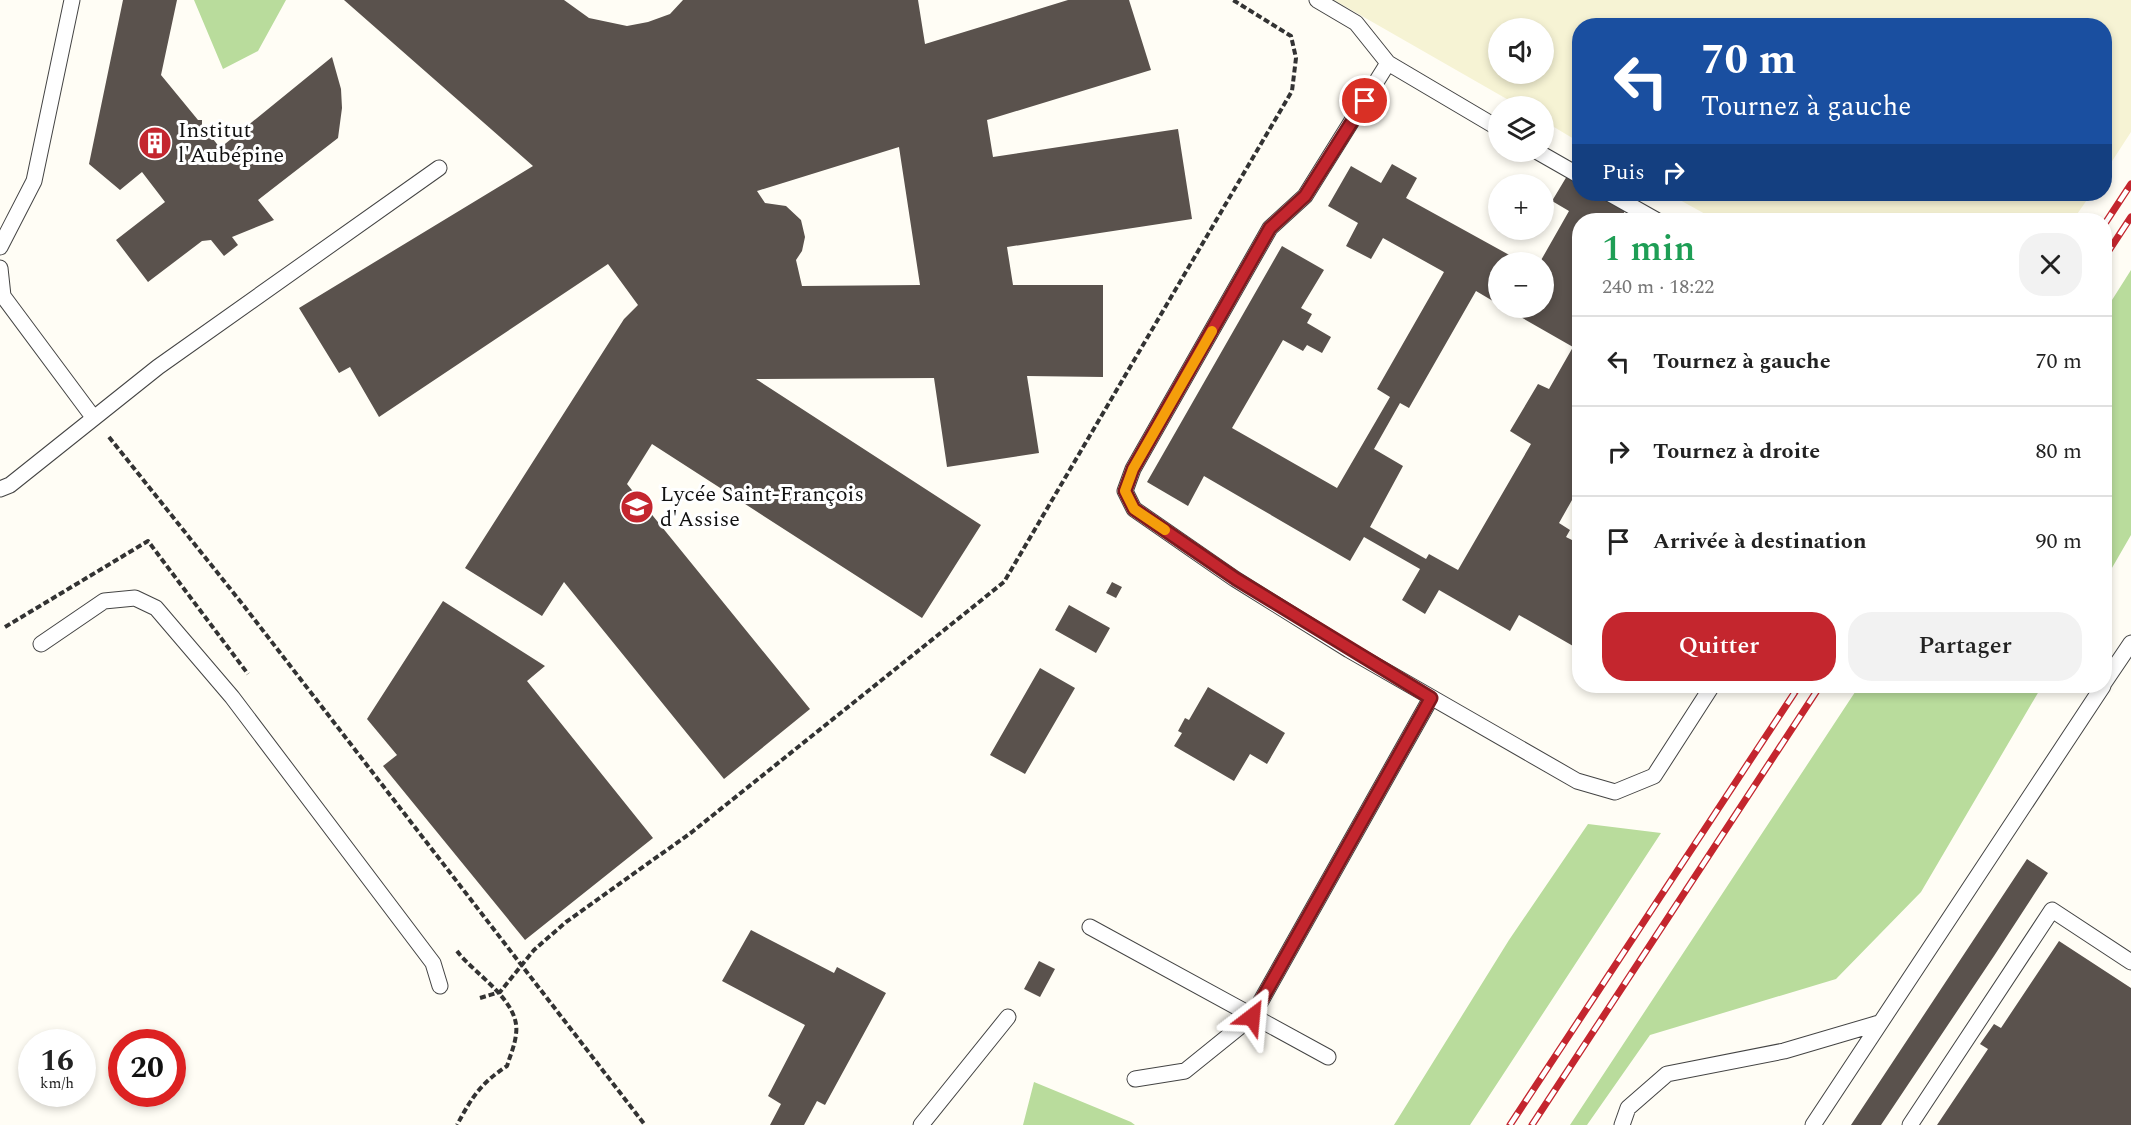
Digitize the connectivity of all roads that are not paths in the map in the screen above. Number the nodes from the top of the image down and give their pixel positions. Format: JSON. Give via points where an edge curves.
{"nodes":[{"id":1,"x":72,"y":0,"type":"edge"},
{"id":2,"x":1317,"y":0,"type":"edge"},
{"id":3,"x":1388,"y":63,"type":"junction"},
{"id":4,"x":1488,"y":122,"type":"edge"},
{"id":5,"x":1554,"y":161,"type":"edge"},
{"id":6,"x":439,"y":168,"type":"dead end"},
{"id":7,"x":1572,"y":171,"type":"edge"},
{"id":8,"x":1622,"y":201,"type":"edge"},
{"id":9,"x":1644,"y":213,"type":"edge"},
{"id":10,"x":0,"y":247,"type":"edge"},
{"id":11,"x":0,"y":268,"type":"edge"},
{"id":12,"x":93,"y":417,"type":"junction"},
{"id":13,"x":0,"y":489,"type":"edge"},
{"id":14,"x":2131,"y":643,"type":"edge"},
{"id":15,"x":41,"y":644,"type":"dead end"},
{"id":16,"x":2112,"y":672,"type":"edge"},
{"id":17,"x":1707,"y":693,"type":"edge"},
{"id":18,"x":2098,"y":693,"type":"edge"},
{"id":19,"x":1431,"y":698,"type":"junction"},
{"id":20,"x":1090,"y":927,"type":"dead end"},
{"id":21,"x":2131,"y":962,"type":"edge"},
{"id":22,"x":440,"y":986,"type":"dead end"},
{"id":23,"x":1008,"y":1017,"type":"dead end"},
{"id":24,"x":1252,"y":1017,"type":"junction"},
{"id":25,"x":1879,"y":1023,"type":"junction"},
{"id":26,"x":1328,"y":1057,"type":"dead end"},
{"id":27,"x":1135,"y":1079,"type":"dead end"},
{"id":28,"x":921,"y":1125,"type":"edge"},
{"id":29,"x":1622,"y":1125,"type":"edge"},
{"id":30,"x":1813,"y":1125,"type":"edge"},
{"id":31,"x":1910,"y":1125,"type":"edge"}],
"edges":[{"from":1,"to":10,"type":"lane","via":[[34,181]]},
{"from":2,"to":3,"type":"lane","via":[[1356,22]]},
{"from":3,"to":4,"type":"lane"},
{"from":3,"to":19,"type":"lane","via":[[1305,196],[1270,228],[1133,469],[1125,491],[1134,509],[1226,573]]},
{"from":5,"to":7,"type":"lane"},
{"from":6,"to":12,"type":"lane"},
{"from":8,"to":9,"type":"lane"},
{"from":11,"to":12,"type":"lane","via":[[3,296]]},
{"from":12,"to":13,"type":"lane"},
{"from":14,"to":16,"type":"lane"},
{"from":15,"to":22,"type":"lane","via":[[104,601],[135,598],[156,608],[232,697],[421,947],[433,963]]},
{"from":17,"to":19,"type":"lane","via":[[1654,776],[1615,792],[1577,781]]},
{"from":18,"to":25,"type":"lane"},
{"from":19,"to":24,"type":"lane"},
{"from":20,"to":24,"type":"lane"},
{"from":21,"to":31,"type":"lane","via":[[2052,910]]},
{"from":23,"to":28,"type":"lane"},
{"from":24,"to":26,"type":"lane"},
{"from":24,"to":27,"type":"lane","via":[[1185,1071]]},
{"from":25,"to":29,"type":"lane","via":[[1784,1051],[1667,1074],[1628,1108]]},
{"from":25,"to":30,"type":"lane"}]}
